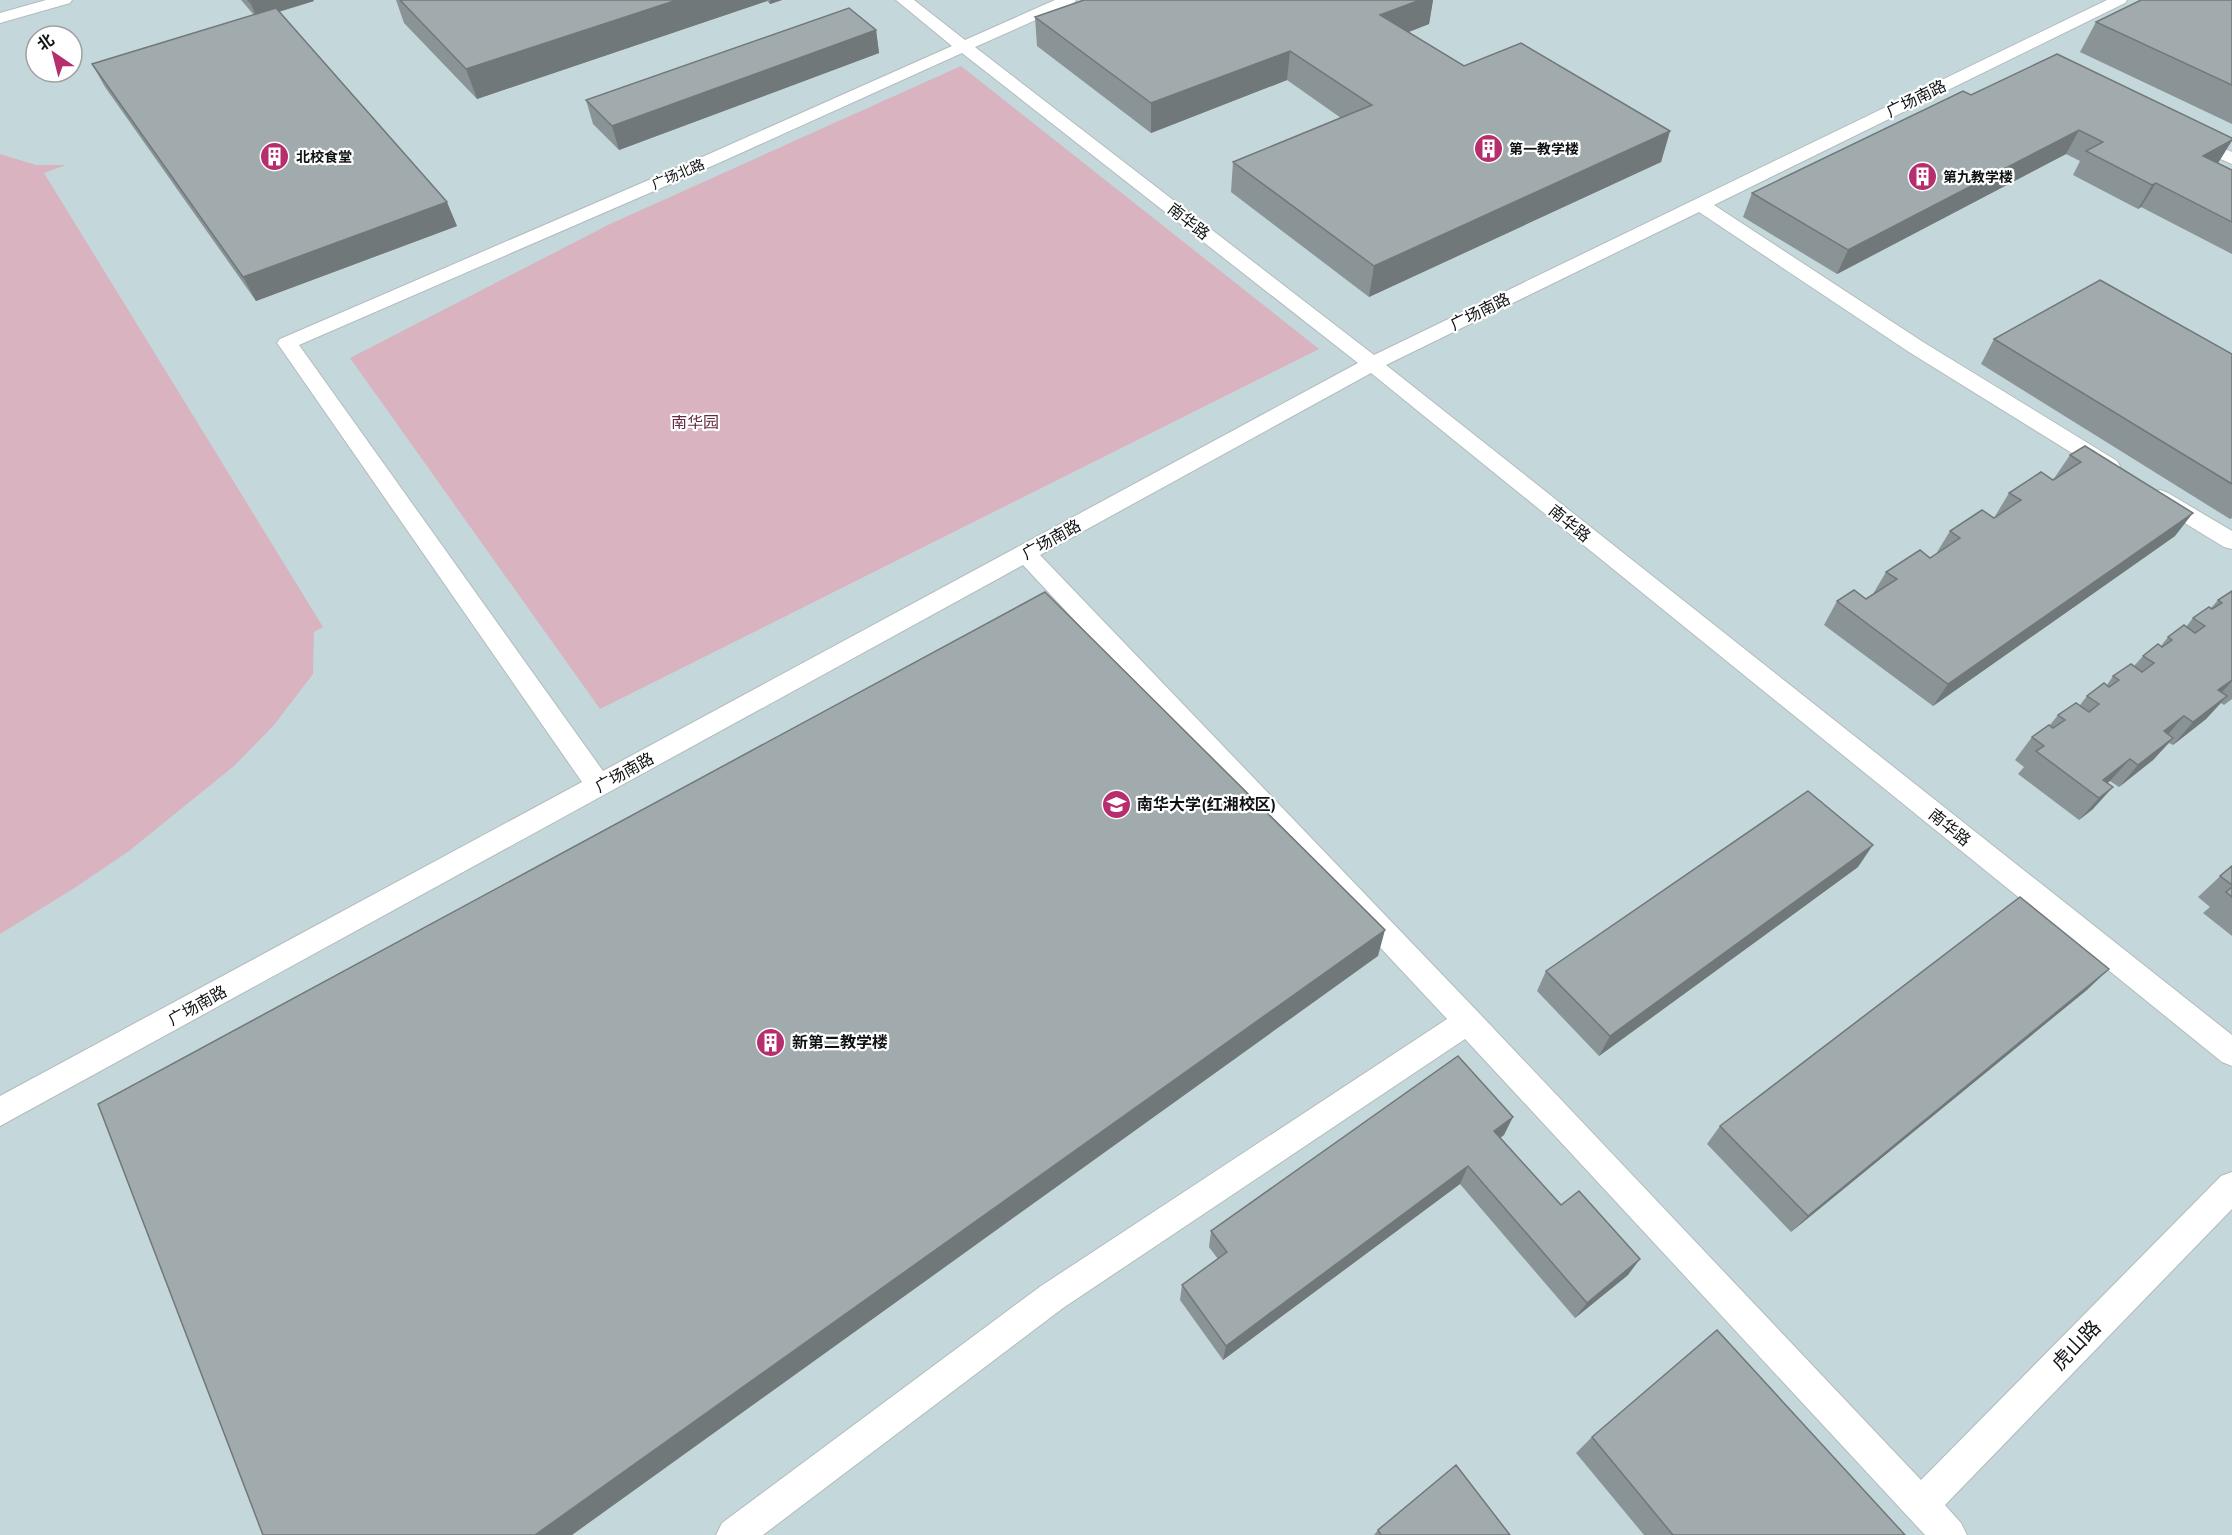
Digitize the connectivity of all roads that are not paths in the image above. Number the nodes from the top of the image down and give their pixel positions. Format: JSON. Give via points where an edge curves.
{"nodes":[{"id":1,"x":64,"y":0,"type":"edge"},
{"id":2,"x":904,"y":0,"type":"edge"},
{"id":3,"x":1068,"y":0,"type":"edge"},
{"id":4,"x":2119,"y":0,"type":"edge"},
{"id":5,"x":0,"y":18,"type":"edge"},
{"id":6,"x":966,"y":46,"type":"junction"},
{"id":7,"x":2011,"y":51,"type":"junction"},
{"id":8,"x":2032,"y":62,"type":"dead end"},
{"id":9,"x":2179,"y":133,"type":"edge"},
{"id":10,"x":2232,"y":159,"type":"edge"},
{"id":11,"x":1700,"y":204,"type":"junction"},
{"id":12,"x":1372,"y":364,"type":"junction"},
{"id":13,"x":2232,"y":541,"type":"edge"},
{"id":14,"x":1025,"y":553,"type":"junction"},
{"id":15,"x":599,"y":786,"type":"junction"},
{"id":16,"x":1467,"y":1021,"type":"junction"},
{"id":17,"x":2232,"y":1053,"type":"edge"},
{"id":18,"x":0,"y":1112,"type":"edge"},
{"id":19,"x":2232,"y":1187,"type":"edge"},
{"id":20,"x":1921,"y":1503,"type":"junction"},
{"id":21,"x":734,"y":1535,"type":"edge"},
{"id":22,"x":1949,"y":1535,"type":"edge"}],
"edges":[{"from":1,"to":5,"type":"lane"},
{"from":2,"to":6,"type":"lane","name":"南华路"},
{"from":3,"to":6,"type":"lane","name":"广场北路"},
{"from":4,"to":7,"type":"lane","name":"广场南路"},
{"from":6,"to":12,"type":"lane","name":"南华路"},
{"from":6,"to":15,"type":"lane","name":"广场北路","via":[[287,343]]},
{"from":7,"to":8,"type":"lane"},
{"from":7,"to":11,"type":"lane","name":"广场南路"},
{"from":9,"to":10,"type":"lane"},
{"from":11,"to":12,"type":"lane","name":"广场南路"},
{"from":11,"to":13,"type":"lane","via":[[1916,347]]},
{"from":12,"to":14,"type":"lane","name":"广场南路"},
{"from":12,"to":17,"type":"lane","name":"南华路"},
{"from":14,"to":15,"type":"lane","name":"广场南路"},
{"from":14,"to":16,"type":"lane"},
{"from":15,"to":18,"type":"lane","name":"广场南路"},
{"from":16,"to":20,"type":"lane"},
{"from":16,"to":21,"type":"lane","via":[[1052,1297]]},
{"from":19,"to":20,"type":"lane","name":"虎山路"},
{"from":20,"to":22,"type":"lane"}]}
